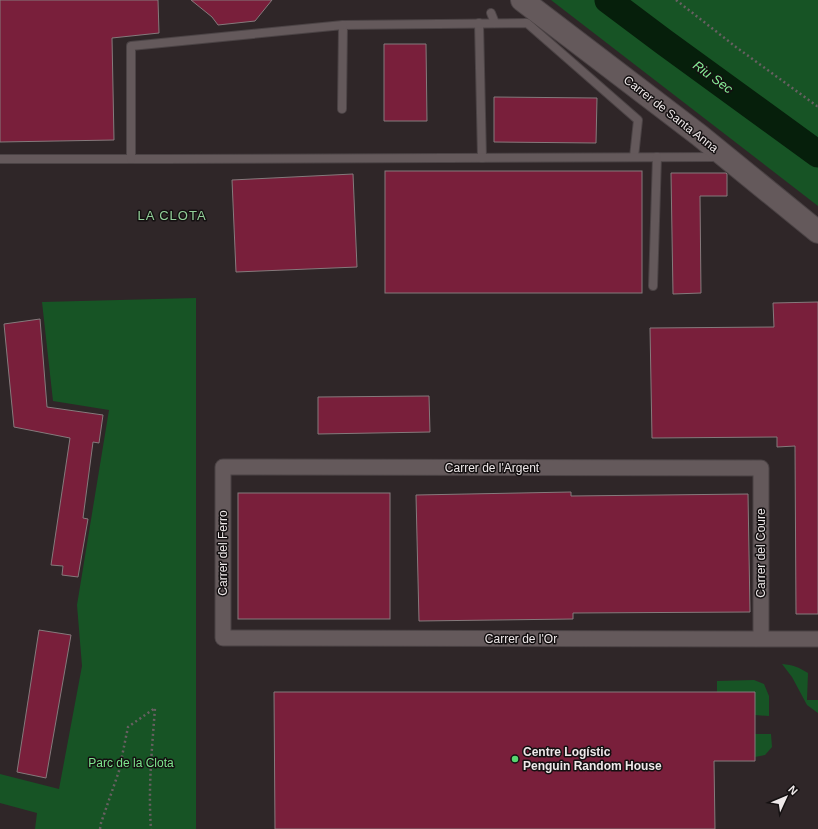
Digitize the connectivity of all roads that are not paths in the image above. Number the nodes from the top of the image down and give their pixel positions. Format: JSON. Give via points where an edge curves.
{"nodes":[{"id":1,"x":522,"y":0,"type":"edge"},
{"id":2,"x":491,"y":14,"type":"dead end"},
{"id":3,"x":480,"y":23,"type":"junction"},
{"id":4,"x":495,"y":23,"type":"junction"},
{"id":5,"x":343,"y":25,"type":"junction"},
{"id":6,"x":342,"y":109,"type":"dead end"},
{"id":7,"x":634,"y":157,"type":"junction"},
{"id":8,"x":657,"y":157,"type":"junction"},
{"id":9,"x":726,"y":157,"type":"junction"},
{"id":10,"x":482,"y":158,"type":"junction"},
{"id":11,"x":0,"y":159,"type":"edge"},
{"id":12,"x":131,"y":159,"type":"junction"},
{"id":13,"x":818,"y":232,"type":"edge"},
{"id":14,"x":653,"y":286,"type":"dead end"},
{"id":15,"x":223,"y":467,"type":"joint"},
{"id":16,"x":761,"y":468,"type":"joint"},
{"id":17,"x":223,"y":638,"type":"joint"},
{"id":18,"x":761,"y":639,"type":"junction"},
{"id":19,"x":818,"y":639,"type":"edge"}],
"edges":[{"from":1,"to":9,"type":"street","name":"Carrer de Santa Anna"},
{"from":2,"to":4,"type":"lane"},
{"from":3,"to":4,"type":"lane"},
{"from":3,"to":5,"type":"lane"},
{"from":3,"to":10,"type":"lane"},
{"from":4,"to":7,"type":"lane","via":[[527,23],[638,120]]},
{"from":5,"to":6,"type":"lane"},
{"from":5,"to":12,"type":"lane","via":[[131,46]]},
{"from":7,"to":8,"type":"lane"},
{"from":7,"to":10,"type":"lane"},
{"from":8,"to":9,"type":"lane"},
{"from":8,"to":14,"type":"lane"},
{"from":9,"to":13,"type":"street","name":"Carrer de Santa Anna"},
{"from":10,"to":12,"type":"lane"},
{"from":11,"to":12,"type":"lane"},
{"from":15,"to":16,"type":"street","name":"Carrer de l'Argent"},
{"from":15,"to":17,"type":"street","name":"Carrer del Ferro"},
{"from":16,"to":18,"type":"street","name":"Carrer del Coure"},
{"from":17,"to":18,"type":"street","name":"Carrer de l'Or"},
{"from":18,"to":19,"type":"street","name":"Carrer de l'Or"}]}
